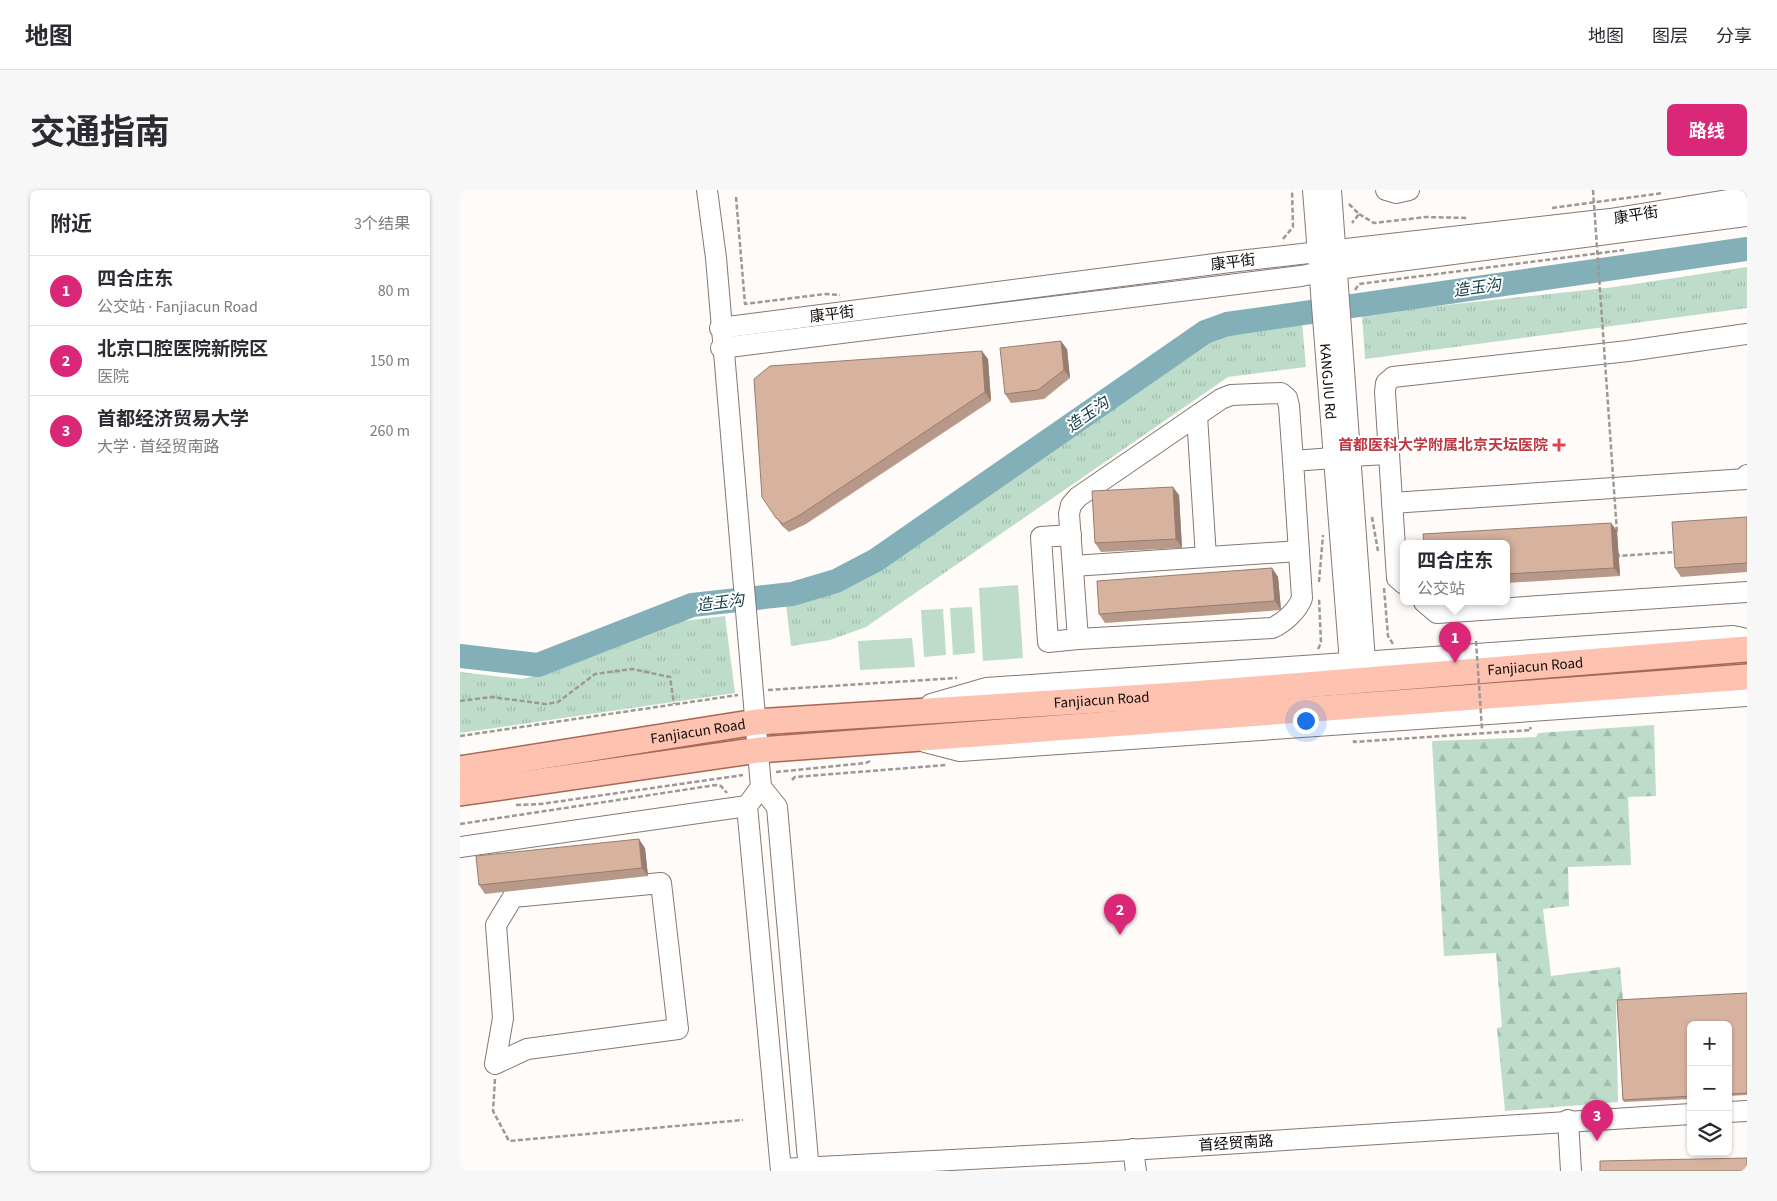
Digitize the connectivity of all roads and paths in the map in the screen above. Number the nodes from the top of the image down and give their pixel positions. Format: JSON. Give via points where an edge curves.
{"nodes":[{"id":1,"x":707,"y":190,"type":"edge"},
{"id":2,"x":1292,"y":190,"type":"edge"},
{"id":3,"x":1313,"y":190,"type":"edge"},
{"id":4,"x":1386,"y":190,"type":"edge"},
{"id":5,"x":1409,"y":190,"type":"edge"},
{"id":6,"x":1594,"y":190,"type":"edge"},
{"id":7,"x":1670,"y":192,"type":"dead end"},
{"id":8,"x":1340,"y":194,"type":"edge"},
{"id":9,"x":736,"y":197,"type":"dead end"},
{"id":10,"x":1747,"y":197,"type":"edge"},
{"id":11,"x":1544,"y":209,"type":"dead end"},
{"id":12,"x":1359,"y":214,"type":"junction"},
{"id":13,"x":1747,"y":216,"type":"edge"},
{"id":14,"x":1475,"y":218,"type":"dead end"},
{"id":15,"x":1352,"y":223,"type":"dead end"},
{"id":16,"x":1277,"y":243,"type":"dead end"},
{"id":17,"x":1626,"y":250,"type":"dead end"},
{"id":18,"x":1327,"y":261,"type":"junction"},
{"id":19,"x":845,"y":295,"type":"dead end"},
{"id":20,"x":1338,"y":295,"type":"junction"},
{"id":21,"x":1747,"y":334,"type":"edge"},
{"id":22,"x":721,"y":338,"type":"junction"},
{"id":23,"x":1197,"y":416,"type":"junction"},
{"id":24,"x":1388,"y":454,"type":"junction"},
{"id":25,"x":1342,"y":457,"type":"junction"},
{"id":26,"x":1293,"y":461,"type":"junction"},
{"id":27,"x":1747,"y":475,"type":"edge"},
{"id":28,"x":1392,"y":503,"type":"junction"},
{"id":29,"x":1322,"y":527,"type":"dead end"},
{"id":30,"x":1071,"y":535,"type":"junction"},
{"id":31,"x":1617,"y":539,"type":"dead end"},
{"id":32,"x":1618,"y":548,"type":"dead end"},
{"id":33,"x":1299,"y":551,"type":"junction"},
{"id":34,"x":1679,"y":552,"type":"edge"},
{"id":35,"x":1206,"y":557,"type":"junction"},
{"id":36,"x":1073,"y":566,"type":"junction"},
{"id":37,"x":1400,"y":581,"type":"edge"},
{"id":38,"x":1747,"y":592,"type":"edge"},
{"id":39,"x":1428,"y":605,"type":"edge"},
{"id":40,"x":1078,"y":639,"type":"junction"},
{"id":41,"x":1747,"y":639,"type":"edge"},
{"id":42,"x":1476,"y":641,"type":"dead end"},
{"id":43,"x":1747,"y":649,"type":"edge"},
{"id":44,"x":1314,"y":650,"type":"dead end"},
{"id":45,"x":1357,"y":662,"type":"junction"},
{"id":46,"x":1268,"y":668,"type":"junction"},
{"id":47,"x":1747,"y":677,"type":"edge"},
{"id":48,"x":961,"y":678,"type":"dead end"},
{"id":49,"x":1242,"y":689,"type":"junction"},
{"id":50,"x":753,"y":692,"type":"junction"},
{"id":51,"x":1747,"y":696,"type":"edge"},
{"id":52,"x":460,"y":702,"type":"edge"},
{"id":53,"x":674,"y":704,"type":"junction"},
{"id":54,"x":902,"y":713,"type":"junction"},
{"id":55,"x":756,"y":722,"type":"junction"},
{"id":56,"x":1482,"y":729,"type":"dead end"},
{"id":57,"x":460,"y":736,"type":"edge"},
{"id":58,"x":905,"y":738,"type":"junction"},
{"id":59,"x":873,"y":758,"type":"dead end"},
{"id":60,"x":460,"y":769,"type":"edge"},
{"id":61,"x":760,"y":770,"type":"junction"},
{"id":62,"x":460,"y":793,"type":"edge"},
{"id":63,"x":514,"y":805,"type":"dead end"},
{"id":64,"x":740,"y":807,"type":"junction"},
{"id":65,"x":460,"y":824,"type":"edge"},
{"id":66,"x":460,"y":847,"type":"edge"},
{"id":67,"x":495,"y":1064,"type":"junction"},
{"id":68,"x":1747,"y":1111,"type":"edge"},
{"id":69,"x":1732,"y":1112,"type":"edge"},
{"id":70,"x":1687,"y":1114,"type":"edge"},
{"id":71,"x":743,"y":1120,"type":"dead end"},
{"id":72,"x":1568,"y":1120,"type":"junction"},
{"id":73,"x":1133,"y":1150,"type":"junction"},
{"id":74,"x":809,"y":1168,"type":"edge"},
{"id":75,"x":781,"y":1170,"type":"edge"},
{"id":76,"x":1136,"y":1171,"type":"edge"},
{"id":77,"x":1571,"y":1171,"type":"edge"}],
"edges":[{"from":1,"to":22,"type":"street","via":[[716,258]]},
{"from":2,"to":16,"type":"path","via":[[1293,227]]},
{"from":3,"to":18,"type":"street","name":"KANGJIU Rd"},
{"from":4,"to":5,"type":"street","via":[[1396,193]]},
{"from":6,"to":31,"type":"path","bridge":true},
{"from":7,"to":11,"type":"path"},
{"from":8,"to":12,"type":"path"},
{"from":8,"to":18,"type":"street","name":"KANGJIU Rd"},
{"from":9,"to":19,"type":"path","via":[[745,304],[825,294]]},
{"from":10,"to":18,"type":"street","name":"康平街"},
{"from":12,"to":14,"type":"path","via":[[1374,223],[1426,217]]},
{"from":12,"to":15,"type":"path"},
{"from":13,"to":18,"type":"street","name":"康平街"},
{"from":17,"to":20,"type":"path","via":[[1359,284]]},
{"from":18,"to":20,"type":"street","name":"KANGJIU Rd"},
{"from":18,"to":22,"type":"street","name":"康平街"},
{"from":20,"to":25,"type":"street","name":"KANGJIU Rd","via":[[1332,327]]},
{"from":21,"to":24,"type":"street","via":[[1628,351],[1393,377],[1386,383],[1385,392]]},
{"from":22,"to":50,"type":"street"},
{"from":23,"to":26,"type":"street","via":[[1231,395],[1281,393],[1289,406]]},
{"from":23,"to":30,"type":"street","via":[[1078,497],[1069,514]]},
{"from":23,"to":35,"type":"street"},
{"from":24,"to":25,"type":"street"},
{"from":24,"to":28,"type":"street"},
{"from":25,"to":26,"type":"street"},
{"from":25,"to":45,"type":"street","name":"KANGJIU Rd"},
{"from":26,"to":33,"type":"street"},
{"from":27,"to":28,"type":"street","via":[[1746,479]]},
{"from":28,"to":37,"type":"street","via":[[1397,578]]},
{"from":29,"to":44,"type":"path","via":[[1318,580],[1321,643]]},
{"from":30,"to":36,"type":"street"},
{"from":30,"to":40,"type":"street","via":[[1041,537],[1048,642]]},
{"from":32,"to":34,"type":"path","bridge":true,"via":[[1618,556]]},
{"from":33,"to":35,"type":"street"},
{"from":33,"to":40,"type":"street","via":[[1302,598],[1299,606],[1278,626]]},
{"from":35,"to":36,"type":"street"},
{"from":36,"to":40,"type":"street"},
{"from":38,"to":39,"type":"street","via":[[1437,613]]},
{"from":41,"to":45,"type":"street","via":[[1733,636]]},
{"from":42,"to":56,"type":"path","bridge":true},
{"from":43,"to":49,"type":"main road","name":"Fanjiacun Road"},
{"from":45,"to":46,"type":"street"},
{"from":46,"to":49,"type":"main road"},
{"from":46,"to":54,"type":"street","via":[[986,688]]},
{"from":47,"to":58,"type":"main road","name":"Fanjiacun Road"},
{"from":48,"to":50,"type":"path"},
{"from":49,"to":54,"type":"main road","name":"Fanjiacun Road"},
{"from":50,"to":53,"type":"path"},
{"from":50,"to":55,"type":"street"},
{"from":51,"to":58,"type":"street","via":[[960,751]]},
{"from":52,"to":53,"type":"path","via":[[491,697],[546,704],[558,702],[595,674],[632,669],[670,677]]},
{"from":53,"to":57,"type":"path"},
{"from":54,"to":55,"type":"main road","name":"Fanjiacun Road"},
{"from":55,"to":60,"type":"main road","name":"Fanjiacun Road"},
{"from":55,"to":61,"type":"street"},
{"from":58,"to":61,"type":"main road","name":"Fanjiacun Road"},
{"from":59,"to":61,"type":"path","via":[[866,763]]},
{"from":61,"to":62,"type":"main road","name":"Fanjiacun Road"},
{"from":61,"to":63,"type":"path","via":[[541,804]]},
{"from":61,"to":64,"type":"street"},
{"from":61,"to":74,"type":"street","via":[[777,807]]},
{"from":64,"to":65,"type":"path","via":[[725,789],[716,785]]},
{"from":64,"to":66,"type":"street"},
{"from":64,"to":75,"type":"street"},
{"from":67,"to":67,"type":"street","via":[[527,1049],[678,1028],[661,883],[512,897],[496,925],[504,1018]]},
{"from":67,"to":71,"type":"path","via":[[494,1111],[509,1141]]},
{"from":68,"to":69,"type":"street"},
{"from":70,"to":72,"type":"street","name":"首经贸南路"},
{"from":72,"to":73,"type":"street","name":"首经贸南路"},
{"from":72,"to":77,"type":"street"},
{"from":73,"to":74,"type":"street","name":"首经贸南路"},
{"from":73,"to":76,"type":"street"},
{"from":74,"to":75,"type":"street","name":"首经贸南路"}]}
